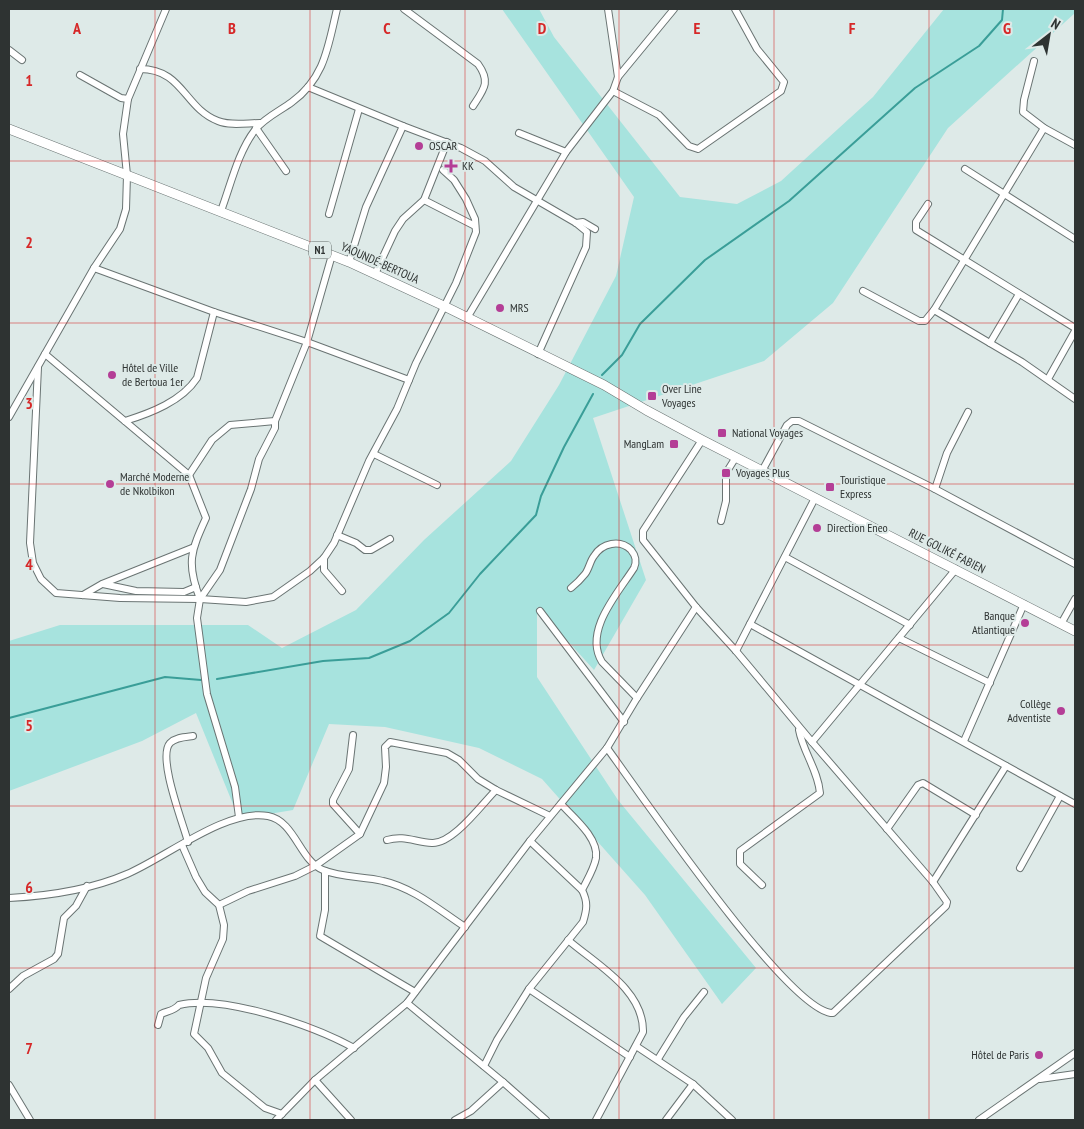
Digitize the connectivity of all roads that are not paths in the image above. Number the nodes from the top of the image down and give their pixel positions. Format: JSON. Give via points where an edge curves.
{"nodes":[{"id":1,"x":166,"y":9,"type":"edge"},
{"id":2,"x":337,"y":9,"type":"edge"},
{"id":3,"x":404,"y":9,"type":"edge"},
{"id":4,"x":608,"y":9,"type":"edge"},
{"id":5,"x":674,"y":9,"type":"edge"},
{"id":6,"x":735,"y":9,"type":"edge"},
{"id":7,"x":9,"y":50,"type":"edge"},
{"id":8,"x":22,"y":60,"type":"dead end"},
{"id":9,"x":1034,"y":61,"type":"dead end"},
{"id":10,"x":140,"y":69,"type":"junction"},
{"id":11,"x":80,"y":75,"type":"dead end"},
{"id":12,"x":618,"y":77,"type":"junction"},
{"id":13,"x":308,"y":88,"type":"junction"},
{"id":14,"x":613,"y":91,"type":"junction"},
{"id":15,"x":128,"y":99,"type":"junction"},
{"id":16,"x":473,"y":106,"type":"dead end"},
{"id":17,"x":359,"y":109,"type":"junction"},
{"id":18,"x":258,"y":126,"type":"junction"},
{"id":19,"x":403,"y":126,"type":"junction"},
{"id":20,"x":1044,"y":128,"type":"junction"},
{"id":21,"x":10,"y":132,"type":"edge"},
{"id":22,"x":519,"y":134,"type":"dead end"},
{"id":23,"x":447,"y":142,"type":"junction"},
{"id":24,"x":1075,"y":145,"type":"edge"},
{"id":25,"x":566,"y":152,"type":"junction"},
{"id":26,"x":965,"y":169,"type":"dead end"},
{"id":27,"x":443,"y":170,"type":"dead end"},
{"id":28,"x":286,"y":172,"type":"dead end"},
{"id":29,"x":127,"y":175,"type":"junction"},
{"id":30,"x":1004,"y":194,"type":"junction"},
{"id":31,"x":424,"y":200,"type":"junction"},
{"id":32,"x":538,"y":202,"type":"junction"},
{"id":33,"x":928,"y":204,"type":"dead end"},
{"id":34,"x":221,"y":210,"type":"junction"},
{"id":35,"x":329,"y":214,"type":"dead end"},
{"id":36,"x":576,"y":223,"type":"junction"},
{"id":37,"x":475,"y":226,"type":"junction"},
{"id":38,"x":595,"y":229,"type":"dead end"},
{"id":39,"x":1075,"y":239,"type":"edge"},
{"id":40,"x":332,"y":255,"type":"junction"},
{"id":41,"x":964,"y":261,"type":"junction"},
{"id":42,"x":349,"y":262,"type":"junction"},
{"id":43,"x":94,"y":268,"type":"junction"},
{"id":44,"x":375,"y":274,"type":"junction"},
{"id":45,"x":863,"y":291,"type":"dead end"},
{"id":46,"x":1019,"y":294,"type":"junction"},
{"id":47,"x":444,"y":306,"type":"junction"},
{"id":48,"x":934,"y":310,"type":"junction"},
{"id":49,"x":214,"y":312,"type":"junction"},
{"id":50,"x":467,"y":318,"type":"junction"},
{"id":51,"x":1075,"y":330,"type":"edge"},
{"id":52,"x":307,"y":342,"type":"junction"},
{"id":53,"x":990,"y":343,"type":"junction"},
{"id":54,"x":45,"y":354,"type":"junction"},
{"id":55,"x":538,"y":354,"type":"junction"},
{"id":56,"x":38,"y":367,"type":"junction"},
{"id":57,"x":1048,"y":379,"type":"junction"},
{"id":58,"x":409,"y":380,"type":"junction"},
{"id":59,"x":620,"y":396,"type":"joint"},
{"id":60,"x":1075,"y":399,"type":"edge"},
{"id":61,"x":968,"y":412,"type":"dead end"},
{"id":62,"x":9,"y":417,"type":"edge"},
{"id":63,"x":125,"y":421,"type":"junction"},
{"id":64,"x":275,"y":421,"type":"junction"},
{"id":65,"x":702,"y":440,"type":"junction"},
{"id":66,"x":374,"y":454,"type":"junction"},
{"id":67,"x":736,"y":457,"type":"junction"},
{"id":68,"x":762,"y":471,"type":"junction"},
{"id":69,"x":189,"y":475,"type":"junction"},
{"id":70,"x":437,"y":485,"type":"dead end"},
{"id":71,"x":935,"y":489,"type":"junction"},
{"id":72,"x":815,"y":498,"type":"junction"},
{"id":73,"x":721,"y":521,"type":"dead end"},
{"id":74,"x":337,"y":535,"type":"junction"},
{"id":75,"x":390,"y":539,"type":"dead end"},
{"id":76,"x":192,"y":548,"type":"junction"},
{"id":77,"x":784,"y":557,"type":"junction"},
{"id":78,"x":324,"y":558,"type":"junction"},
{"id":79,"x":1075,"y":564,"type":"edge"},
{"id":80,"x":956,"y":569,"type":"junction"},
{"id":81,"x":102,"y":584,"type":"junction"},
{"id":82,"x":196,"y":587,"type":"junction"},
{"id":83,"x":571,"y":588,"type":"dead end"},
{"id":84,"x":342,"y":591,"type":"dead end"},
{"id":85,"x":82,"y":595,"type":"junction"},
{"id":86,"x":200,"y":599,"type":"junction"},
{"id":87,"x":1075,"y":599,"type":"edge"},
{"id":88,"x":1024,"y":604,"type":"junction"},
{"id":89,"x":696,"y":607,"type":"junction"},
{"id":90,"x":540,"y":611,"type":"dead end"},
{"id":91,"x":750,"y":624,"type":"junction"},
{"id":92,"x":1061,"y":624,"type":"junction"},
{"id":93,"x":910,"y":625,"type":"junction"},
{"id":94,"x":1075,"y":631,"type":"edge"},
{"id":95,"x":899,"y":638,"type":"junction"},
{"id":96,"x":736,"y":651,"type":"junction"},
{"id":97,"x":990,"y":682,"type":"junction"},
{"id":98,"x":859,"y":686,"type":"junction"},
{"id":99,"x":636,"y":698,"type":"junction"},
{"id":100,"x":624,"y":722,"type":"junction"},
{"id":101,"x":799,"y":728,"type":"junction"},
{"id":102,"x":353,"y":735,"type":"dead end"},
{"id":103,"x":193,"y":736,"type":"dead end"},
{"id":104,"x":964,"y":741,"type":"junction"},
{"id":105,"x":812,"y":742,"type":"junction"},
{"id":106,"x":607,"y":748,"type":"junction"},
{"id":107,"x":1006,"y":766,"type":"junction"},
{"id":108,"x":496,"y":790,"type":"junction"},
{"id":109,"x":1060,"y":796,"type":"junction"},
{"id":110,"x":561,"y":804,"type":"junction"},
{"id":111,"x":1075,"y":804,"type":"edge"},
{"id":112,"x":976,"y":815,"type":"junction"},
{"id":113,"x":550,"y":816,"type":"junction"},
{"id":114,"x":240,"y":817,"type":"junction"},
{"id":115,"x":887,"y":829,"type":"junction"},
{"id":116,"x":360,"y":834,"type":"junction"},
{"id":117,"x":387,"y":840,"type":"dead end"},
{"id":118,"x":530,"y":841,"type":"junction"},
{"id":119,"x":185,"y":844,"type":"junction"},
{"id":120,"x":315,"y":866,"type":"junction"},
{"id":121,"x":1020,"y":868,"type":"dead end"},
{"id":122,"x":325,"y":871,"type":"junction"},
{"id":123,"x":933,"y":882,"type":"junction"},
{"id":124,"x":762,"y":885,"type":"dead end"},
{"id":125,"x":87,"y":886,"type":"junction"},
{"id":126,"x":582,"y":890,"type":"junction"},
{"id":127,"x":9,"y":898,"type":"edge"},
{"id":128,"x":219,"y":905,"type":"junction"},
{"id":129,"x":465,"y":927,"type":"junction"},
{"id":130,"x":568,"y":940,"type":"junction"},
{"id":131,"x":9,"y":989,"type":"edge"},
{"id":132,"x":529,"y":990,"type":"junction"},
{"id":133,"x":415,"y":992,"type":"junction"},
{"id":134,"x":704,"y":992,"type":"dead end"},
{"id":135,"x":199,"y":1002,"type":"junction"},
{"id":136,"x":407,"y":1003,"type":"junction"},
{"id":137,"x":158,"y":1025,"type":"dead end"},
{"id":138,"x":636,"y":1046,"type":"junction"},
{"id":139,"x":354,"y":1048,"type":"junction"},
{"id":140,"x":1075,"y":1053,"type":"edge"},
{"id":141,"x":630,"y":1057,"type":"junction"},
{"id":142,"x":658,"y":1059,"type":"junction"},
{"id":143,"x":484,"y":1066,"type":"junction"},
{"id":144,"x":1075,"y":1075,"type":"edge"},
{"id":145,"x":1037,"y":1079,"type":"junction"},
{"id":146,"x":316,"y":1080,"type":"junction"},
{"id":147,"x":503,"y":1082,"type":"junction"},
{"id":148,"x":693,"y":1084,"type":"junction"},
{"id":149,"x":9,"y":1085,"type":"edge"},
{"id":150,"x":282,"y":1114,"type":"junction"},
{"id":151,"x":30,"y":1120,"type":"edge"},
{"id":152,"x":276,"y":1120,"type":"edge"},
{"id":153,"x":351,"y":1120,"type":"edge"},
{"id":154,"x":455,"y":1120,"type":"edge"},
{"id":155,"x":546,"y":1120,"type":"edge"},
{"id":156,"x":596,"y":1120,"type":"edge"},
{"id":157,"x":666,"y":1120,"type":"edge"},
{"id":158,"x":732,"y":1120,"type":"edge"},
{"id":159,"x":979,"y":1120,"type":"edge"}],
"edges":[{"from":1,"to":10,"type":"street"},
{"from":2,"to":13,"type":"street","via":[[320,72]]},
{"from":3,"to":16,"type":"street","via":[[478,64],[485,73],[484,88]]},
{"from":4,"to":12,"type":"street"},
{"from":5,"to":12,"type":"street"},
{"from":6,"to":14,"type":"street","via":[[758,49],[784,82],[781,92],[706,144],[693,149],[659,115]]},
{"from":7,"to":8,"type":"street"},
{"from":9,"to":20,"type":"street","via":[[1023,112]]},
{"from":10,"to":15,"type":"street"},
{"from":10,"to":18,"type":"street","via":[[161,71],[211,118]]},
{"from":11,"to":15,"type":"street"},
{"from":12,"to":14,"type":"street"},
{"from":13,"to":17,"type":"street"},
{"from":13,"to":18,"type":"street"},
{"from":14,"to":25,"type":"street"},
{"from":15,"to":29,"type":"street","via":[[123,134]]},
{"from":17,"to":19,"type":"street"},
{"from":17,"to":35,"type":"street"},
{"from":18,"to":28,"type":"street"},
{"from":18,"to":34,"type":"street","via":[[246,142]]},
{"from":19,"to":23,"type":"street"},
{"from":19,"to":42,"type":"street","via":[[366,207]]},
{"from":20,"to":24,"type":"street"},
{"from":20,"to":30,"type":"street"},
{"from":21,"to":29,"type":"highway","name":"YAOUNDÉ-BERTOUA","number":"N1"},
{"from":22,"to":25,"type":"street"},
{"from":23,"to":31,"type":"street"},
{"from":23,"to":32,"type":"street","via":[[484,161],[514,187]]},
{"from":25,"to":32,"type":"street"},
{"from":26,"to":30,"type":"street"},
{"from":27,"to":37,"type":"street","via":[[466,199]]},
{"from":29,"to":34,"type":"highway","name":"YAOUNDÉ-BERTOUA","number":"N1"},
{"from":29,"to":43,"type":"street","via":[[126,209],[120,229]]},
{"from":30,"to":39,"type":"street"},
{"from":30,"to":41,"type":"street"},
{"from":31,"to":37,"type":"street"},
{"from":31,"to":44,"type":"street","via":[[395,231]]},
{"from":32,"to":36,"type":"street"},
{"from":32,"to":50,"type":"street"},
{"from":33,"to":41,"type":"street","via":[[916,222],[916,230]]},
{"from":34,"to":40,"type":"highway","name":"YAOUNDÉ-BERTOUA","number":"N1"},
{"from":36,"to":38,"type":"street","via":[[583,222]]},
{"from":36,"to":55,"type":"street","via":[[587,232],[586,247]]},
{"from":37,"to":47,"type":"street","via":[[476,232]]},
{"from":40,"to":42,"type":"highway","name":"YAOUNDÉ-BERTOUA","number":"N1"},
{"from":40,"to":52,"type":"street"},
{"from":41,"to":46,"type":"street"},
{"from":41,"to":48,"type":"street"},
{"from":42,"to":44,"type":"highway","name":"YAOUNDÉ-BERTOUA","number":"N1"},
{"from":43,"to":49,"type":"street"},
{"from":43,"to":54,"type":"street"},
{"from":44,"to":47,"type":"highway","name":"YAOUNDÉ-BERTOUA","number":"N1"},
{"from":45,"to":48,"type":"street","via":[[919,321],[925,321]]},
{"from":46,"to":51,"type":"street"},
{"from":46,"to":53,"type":"street"},
{"from":47,"to":50,"type":"highway","name":"YAOUNDÉ-BERTOUA","number":"N1"},
{"from":47,"to":58,"type":"street"},
{"from":48,"to":53,"type":"street"},
{"from":49,"to":52,"type":"street"},
{"from":49,"to":63,"type":"street","via":[[193,385],[150,413]]},
{"from":50,"to":55,"type":"highway","name":"YAOUNDÉ-BERTOUA","number":"N1"},
{"from":51,"to":57,"type":"street"},
{"from":52,"to":58,"type":"street"},
{"from":52,"to":64,"type":"street"},
{"from":53,"to":57,"type":"street"},
{"from":54,"to":56,"type":"street"},
{"from":54,"to":63,"type":"street"},
{"from":55,"to":59,"type":"highway","name":"YAOUNDÉ-BERTOUA","number":"N1"},
{"from":56,"to":62,"type":"street"},
{"from":56,"to":85,"type":"street","via":[[30,543],[33,563],[41,579],[56,593]]},
{"from":57,"to":60,"type":"street"},
{"from":58,"to":66,"type":"street"},
{"from":59,"to":65,"type":"highway","name":"RUE GOLIKÉ FABIEN","number":"N1"},
{"from":61,"to":71,"type":"street","via":[[947,453]]},
{"from":63,"to":69,"type":"street"},
{"from":64,"to":69,"type":"street","via":[[230,425],[212,440]]},
{"from":64,"to":86,"type":"street","via":[[220,570]]},
{"from":65,"to":67,"type":"highway","name":"RUE GOLIKÉ FABIEN","number":"N1"},
{"from":65,"to":89,"type":"street","via":[[642,536]]},
{"from":66,"to":70,"type":"street"},
{"from":66,"to":74,"type":"street"},
{"from":67,"to":68,"type":"highway","name":"RUE GOLIKÉ FABIEN","number":"N1"},
{"from":67,"to":73,"type":"street","via":[[726,473],[726,501]]},
{"from":68,"to":71,"type":"street","via":[[787,425],[799,421]]},
{"from":68,"to":72,"type":"highway","name":"RUE GOLIKÉ FABIEN","number":"N1"},
{"from":69,"to":76,"type":"street","via":[[206,518]]},
{"from":71,"to":79,"type":"street"},
{"from":72,"to":77,"type":"street"},
{"from":72,"to":80,"type":"highway","name":"RUE GOLIKÉ FABIEN","number":"N1"},
{"from":74,"to":75,"type":"street","via":[[364,550],[371,550]]},
{"from":74,"to":78,"type":"street"},
{"from":76,"to":81,"type":"street"},
{"from":76,"to":82,"type":"street","via":[[191,564]]},
{"from":77,"to":91,"type":"street"},
{"from":77,"to":93,"type":"street"},
{"from":78,"to":84,"type":"street","via":[[324,570]]},
{"from":78,"to":86,"type":"street","via":[[273,597],[246,602]]},
{"from":80,"to":88,"type":"highway","name":"RUE GOLIKÉ FABIEN","number":"N1"},
{"from":80,"to":93,"type":"street"},
{"from":81,"to":82,"type":"street","via":[[136,591],[184,592]]},
{"from":81,"to":85,"type":"street"},
{"from":82,"to":86,"type":"street"},
{"from":83,"to":99,"type":"street","via":[[586,573],[594,555],[606,546],[625,544],[635,555],[634,568],[604,615],[597,634],[598,656]]},
{"from":85,"to":86,"type":"street"},
{"from":86,"to":114,"type":"street","via":[[197,618],[207,694],[235,787]]},
{"from":87,"to":92,"type":"street"},
{"from":88,"to":92,"type":"highway","name":"RUE GOLIKÉ FABIEN","number":"N1"},
{"from":88,"to":97,"type":"street"},
{"from":89,"to":96,"type":"street"},
{"from":89,"to":99,"type":"street"},
{"from":90,"to":100,"type":"street"},
{"from":91,"to":96,"type":"street"},
{"from":91,"to":98,"type":"street"},
{"from":92,"to":94,"type":"highway","name":"RUE GOLIKÉ FABIEN","number":"N1"},
{"from":93,"to":95,"type":"street"},
{"from":95,"to":97,"type":"street"},
{"from":95,"to":98,"type":"street"},
{"from":96,"to":101,"type":"street"},
{"from":97,"to":104,"type":"street"},
{"from":98,"to":104,"type":"street"},
{"from":98,"to":105,"type":"street"},
{"from":99,"to":100,"type":"street"},
{"from":100,"to":106,"type":"street"},
{"from":101,"to":105,"type":"street"},
{"from":101,"to":124,"type":"street","via":[[801,742],[819,780],[820,793],[740,851],[740,864]]},
{"from":102,"to":116,"type":"street","via":[[349,769],[333,804]]},
{"from":103,"to":119,"type":"street","via":[[175,739],[169,744],[166,754]]},
{"from":104,"to":107,"type":"street"},
{"from":105,"to":115,"type":"street"},
{"from":106,"to":110,"type":"street"},
{"from":106,"to":123,"type":"street","via":[[740,929],[795,991],[829,1013],[840,1008],[863,982],[946,906],[946,899]]},
{"from":107,"to":109,"type":"street"},
{"from":107,"to":112,"type":"street"},
{"from":108,"to":113,"type":"street"},
{"from":108,"to":116,"type":"street","via":[[447,752],[386,743],[384,784]]},
{"from":108,"to":117,"type":"street","via":[[443,842],[401,837]]},
{"from":109,"to":111,"type":"street"},
{"from":109,"to":121,"type":"street"},
{"from":110,"to":113,"type":"street"},
{"from":110,"to":126,"type":"street","via":[[596,847],[594,864]]},
{"from":112,"to":115,"type":"street","via":[[923,783],[918,785]]},
{"from":112,"to":123,"type":"street"},
{"from":113,"to":118,"type":"street"},
{"from":114,"to":119,"type":"street"},
{"from":114,"to":120,"type":"street","via":[[268,816],[278,820]]},
{"from":115,"to":123,"type":"street"},
{"from":116,"to":120,"type":"street"},
{"from":118,"to":126,"type":"street"},
{"from":118,"to":129,"type":"street"},
{"from":119,"to":125,"type":"street","via":[[127,874]]},
{"from":119,"to":128,"type":"street","via":[[196,877]]},
{"from":120,"to":122,"type":"street"},
{"from":120,"to":128,"type":"street"},
{"from":122,"to":129,"type":"street","via":[[383,881],[406,889]]},
{"from":122,"to":133,"type":"street","via":[[325,910],[320,936]]},
{"from":125,"to":127,"type":"street","via":[[52,894]]},
{"from":125,"to":131,"type":"street","via":[[76,906],[64,918],[58,954]]},
{"from":126,"to":130,"type":"street","via":[[587,910],[583,922]]},
{"from":128,"to":135,"type":"street","via":[[224,925],[223,939]]},
{"from":129,"to":133,"type":"street"},
{"from":130,"to":132,"type":"street"},
{"from":130,"to":138,"type":"street","via":[[625,988],[634,1000],[643,1021],[643,1032]]},
{"from":132,"to":141,"type":"street"},
{"from":132,"to":143,"type":"street"},
{"from":133,"to":136,"type":"street"},
{"from":134,"to":142,"type":"street"},
{"from":135,"to":137,"type":"street","via":[[179,1005],[161,1014]]},
{"from":135,"to":139,"type":"street","via":[[280,1018]]},
{"from":135,"to":150,"type":"street","via":[[194,1034],[208,1048],[222,1073],[266,1108]]},
{"from":136,"to":139,"type":"street"},
{"from":136,"to":143,"type":"street"},
{"from":138,"to":141,"type":"street"},
{"from":138,"to":142,"type":"street"},
{"from":139,"to":146,"type":"street"},
{"from":140,"to":145,"type":"street"},
{"from":141,"to":156,"type":"street"},
{"from":142,"to":148,"type":"street"},
{"from":143,"to":147,"type":"street"},
{"from":144,"to":145,"type":"street"},
{"from":145,"to":159,"type":"street"},
{"from":146,"to":150,"type":"street"},
{"from":146,"to":153,"type":"street"},
{"from":147,"to":154,"type":"street","via":[[471,1111]]},
{"from":147,"to":155,"type":"street"},
{"from":148,"to":157,"type":"street"},
{"from":148,"to":158,"type":"street"},
{"from":149,"to":151,"type":"street"},
{"from":150,"to":152,"type":"street"}]}
